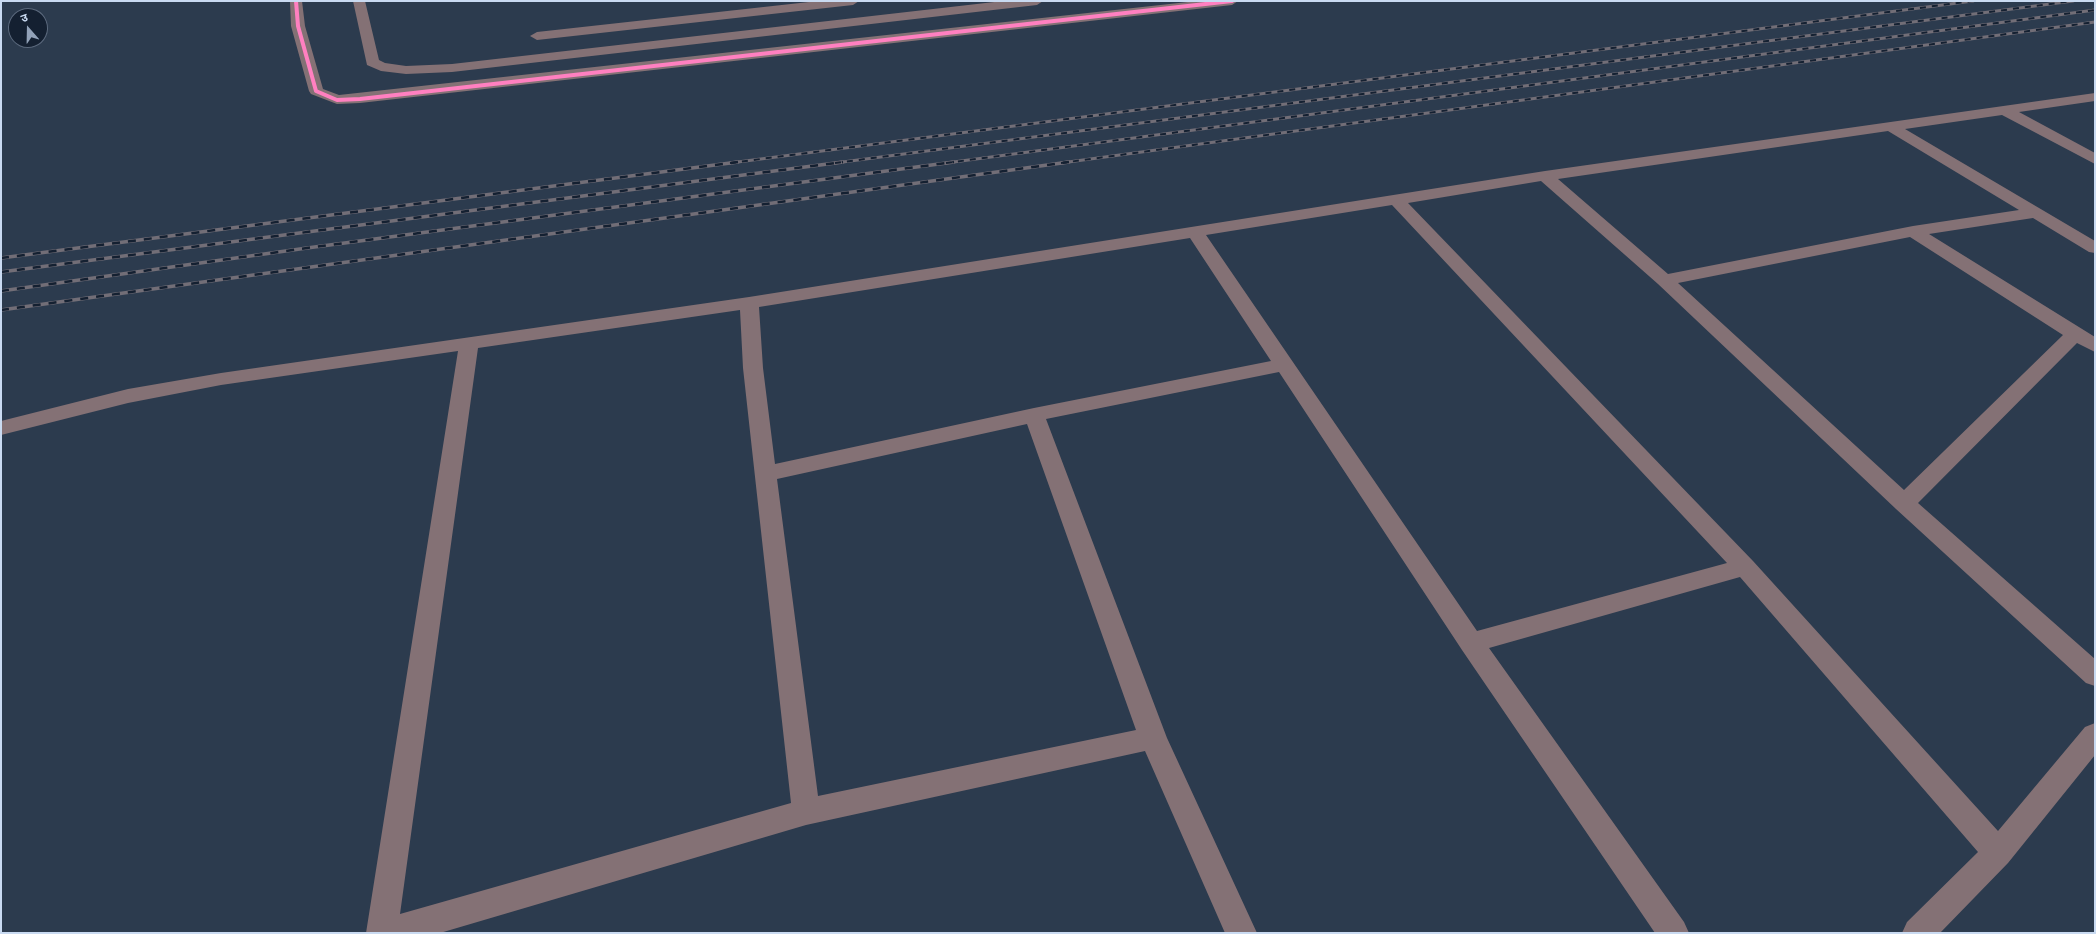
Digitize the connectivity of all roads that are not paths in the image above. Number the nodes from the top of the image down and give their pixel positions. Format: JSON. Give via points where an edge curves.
{"nodes":[{"id":1,"x":296,"y":1,"type":"edge"},
{"id":2,"x":359,"y":1,"type":"edge"},
{"id":3,"x":853,"y":1,"type":"edge"},
{"id":4,"x":1037,"y":1,"type":"edge"},
{"id":5,"x":1232,"y":1,"type":"edge"},
{"id":6,"x":537,"y":36,"type":"dead end"},
{"id":7,"x":2095,"y":97,"type":"edge"},
{"id":8,"x":2002,"y":109,"type":"junction"},
{"id":9,"x":1891,"y":127,"type":"junction"},
{"id":10,"x":2095,"y":159,"type":"edge"},
{"id":11,"x":1545,"y":176,"type":"junction"},
{"id":12,"x":1396,"y":200,"type":"junction"},
{"id":13,"x":2035,"y":213,"type":"junction"},
{"id":14,"x":1194,"y":231,"type":"junction"},
{"id":15,"x":1913,"y":231,"type":"junction"},
{"id":16,"x":2095,"y":248,"type":"edge"},
{"id":17,"x":1664,"y":280,"type":"junction"},
{"id":18,"x":749,"y":303,"type":"junction"},
{"id":19,"x":2075,"y":334,"type":"junction"},
{"id":20,"x":469,"y":342,"type":"junction"},
{"id":21,"x":2095,"y":346,"type":"edge"},
{"id":22,"x":1284,"y":365,"type":"junction"},
{"id":23,"x":1034,"y":415,"type":"junction"},
{"id":24,"x":1,"y":428,"type":"edge"},
{"id":25,"x":765,"y":474,"type":"junction"},
{"id":26,"x":1904,"y":503,"type":"junction"},
{"id":27,"x":1745,"y":567,"type":"junction"},
{"id":28,"x":1471,"y":643,"type":"junction"},
{"id":29,"x":2095,"y":675,"type":"edge"},
{"id":30,"x":2095,"y":735,"type":"edge"},
{"id":31,"x":1152,"y":738,"type":"junction"},
{"id":32,"x":806,"y":812,"type":"junction"},
{"id":33,"x":1998,"y":853,"type":"junction"},
{"id":34,"x":382,"y":933,"type":"edge"},
{"id":35,"x":388,"y":933,"type":"edge"},
{"id":36,"x":1241,"y":933,"type":"edge"},
{"id":37,"x":1673,"y":933,"type":"edge"},
{"id":38,"x":1918,"y":933,"type":"edge"}],
"edges":[{"from":1,"to":5,"type":"street","via":[[298,26],[316,91],[337,100]]},
{"from":2,"to":4,"type":"street","via":[[372,62],[382,67],[406,70],[452,68]]},
{"from":3,"to":6,"type":"street"},
{"from":7,"to":8,"type":"street"},
{"from":8,"to":9,"type":"street"},
{"from":8,"to":10,"type":"street"},
{"from":9,"to":11,"type":"street"},
{"from":9,"to":13,"type":"street"},
{"from":11,"to":12,"type":"street"},
{"from":11,"to":17,"type":"street"},
{"from":12,"to":14,"type":"street"},
{"from":12,"to":27,"type":"street"},
{"from":13,"to":15,"type":"street"},
{"from":13,"to":16,"type":"street"},
{"from":14,"to":18,"type":"street"},
{"from":14,"to":22,"type":"street"},
{"from":15,"to":17,"type":"street"},
{"from":15,"to":19,"type":"street"},
{"from":17,"to":26,"type":"street"},
{"from":18,"to":20,"type":"street"},
{"from":18,"to":25,"type":"street","via":[[753,368]]},
{"from":19,"to":21,"type":"street"},
{"from":19,"to":26,"type":"street"},
{"from":20,"to":24,"type":"street","via":[[221,379],[128,396]]},
{"from":20,"to":34,"type":"street"},
{"from":22,"to":23,"type":"street"},
{"from":22,"to":28,"type":"street"},
{"from":23,"to":25,"type":"street"},
{"from":23,"to":31,"type":"street"},
{"from":25,"to":32,"type":"street"},
{"from":26,"to":29,"type":"street"},
{"from":27,"to":28,"type":"street"},
{"from":27,"to":33,"type":"street"},
{"from":28,"to":37,"type":"street"},
{"from":30,"to":33,"type":"street"},
{"from":31,"to":32,"type":"street"},
{"from":31,"to":36,"type":"street"},
{"from":32,"to":35,"type":"street"},
{"from":33,"to":38,"type":"street"}]}
